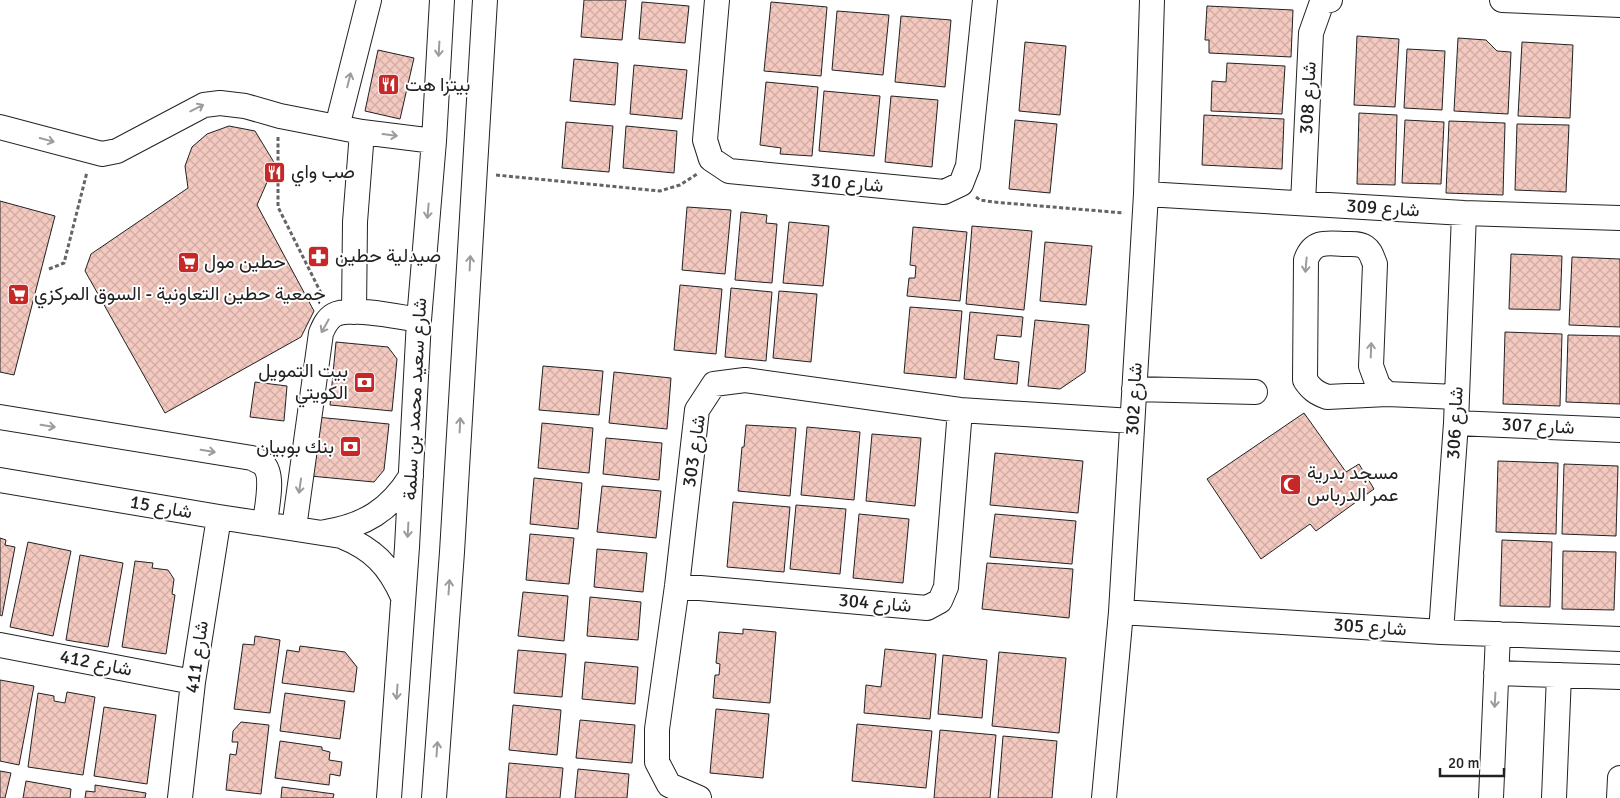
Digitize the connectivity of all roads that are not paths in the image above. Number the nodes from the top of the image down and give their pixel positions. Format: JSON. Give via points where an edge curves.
{"nodes":[{"id":1,"x":368,"y":0,"type":"edge"},
{"id":2,"x":442,"y":0,"type":"edge"},
{"id":3,"x":485,"y":0,"type":"edge"},
{"id":4,"x":717,"y":0,"type":"edge"},
{"id":5,"x":985,"y":0,"type":"edge"},
{"id":6,"x":1147,"y":0,"type":"edge"},
{"id":7,"x":1152,"y":0,"type":"edge"},
{"id":8,"x":1330,"y":0,"type":"edge"},
{"id":9,"x":1502,"y":0,"type":"edge"},
{"id":10,"x":1620,"y":5,"type":"edge"},
{"id":11,"x":0,"y":127,"type":"edge"},
{"id":12,"x":337,"y":127,"type":"junction"},
{"id":13,"x":362,"y":132,"type":"junction"},
{"id":14,"x":434,"y":141,"type":"junction"},
{"id":15,"x":1303,"y":203,"type":"junction"},
{"id":16,"x":1145,"y":204,"type":"junction"},
{"id":17,"x":1464,"y":213,"type":"junction"},
{"id":18,"x":1620,"y":218,"type":"edge"},
{"id":19,"x":343,"y":314,"type":"junction"},
{"id":20,"x":419,"y":320,"type":"junction"},
{"id":21,"x":1134,"y":389,"type":"junction"},
{"id":22,"x":1255,"y":392,"type":"dead end"},
{"id":23,"x":1387,"y":394,"type":"junction"},
{"id":24,"x":1457,"y":397,"type":"junction"},
{"id":25,"x":960,"y":410,"type":"junction"},
{"id":26,"x":0,"y":417,"type":"edge"},
{"id":27,"x":1132,"y":421,"type":"junction"},
{"id":28,"x":1456,"y":423,"type":"junction"},
{"id":29,"x":1620,"y":430,"type":"edge"},
{"id":30,"x":411,"y":476,"type":"junction"},
{"id":31,"x":0,"y":480,"type":"edge"},
{"id":32,"x":219,"y":517,"type":"junction"},
{"id":33,"x":265,"y":524,"type":"junction"},
{"id":34,"x":294,"y":528,"type":"junction"},
{"id":35,"x":323,"y":532,"type":"junction"},
{"id":36,"x":677,"y":586,"type":"junction"},
{"id":37,"x":403,"y":597,"type":"junction"},
{"id":38,"x":1121,"y":612,"type":"junction"},
{"id":39,"x":1441,"y":632,"type":"junction"},
{"id":40,"x":1498,"y":634,"type":"junction"},
{"id":41,"x":1620,"y":639,"type":"edge"},
{"id":42,"x":0,"y":645,"type":"edge"},
{"id":43,"x":1496,"y":673,"type":"junction"},
{"id":44,"x":1559,"y":675,"type":"junction"},
{"id":45,"x":1620,"y":677,"type":"edge"},
{"id":46,"x":193,"y":682,"type":"junction"},
{"id":47,"x":1620,"y":778,"type":"edge"},
{"id":48,"x":180,"y":798,"type":"edge"},
{"id":49,"x":390,"y":798,"type":"edge"},
{"id":50,"x":434,"y":798,"type":"edge"},
{"id":51,"x":699,"y":798,"type":"edge"},
{"id":52,"x":1104,"y":798,"type":"edge"},
{"id":53,"x":1491,"y":798,"type":"edge"},
{"id":54,"x":1554,"y":798,"type":"edge"},
{"id":55,"x":1619,"y":798,"type":"edge"}],
"edges":[{"from":12,"to":1,"type":"street","one_way":true},
{"from":2,"to":14,"type":"street","name":"شارع سعيد محمد بن سلمة","one_way":true},
{"from":50,"to":3,"type":"street","one_way":true},
{"from":4,"to":5,"type":"street","name":"شارع 310","via":[[704,140],[710,159],[729,172],[944,192],[960,184],[968,166]]},
{"from":6,"to":7,"type":"street"},
{"from":7,"to":16,"type":"street","name":"شارع 302"},
{"from":8,"to":15,"type":"street","name":"شارع 308","via":[[1322,2],[1311,33]]},
{"from":9,"to":10,"type":"street"},
{"from":11,"to":12,"type":"street","one_way":true,"via":[[102,154],[117,151],[204,104],[245,106]]},
{"from":12,"to":13,"type":"street"},
{"from":13,"to":14,"type":"street","one_way":true},
{"from":13,"to":19,"type":"street","via":[[356,222]]},
{"from":14,"to":20,"type":"street","name":"شارع سعيد محمد بن سلمة","one_way":true},
{"from":15,"to":16,"type":"street","name":"شارع 309"},
{"from":15,"to":17,"type":"street","name":"شارع 309"},
{"from":16,"to":21,"type":"street","name":"شارع 302"},
{"from":17,"to":18,"type":"street","name":"شارع 309"},
{"from":17,"to":24,"type":"street","name":"شارع 306"},
{"from":19,"to":20,"type":"street"},
{"from":19,"to":34,"type":"street","one_way":true,"via":[[324,325],[321,333]]},
{"from":20,"to":30,"type":"street","name":"شارع سعيد محمد بن سلمة"},
{"from":21,"to":22,"type":"street"},
{"from":21,"to":27,"type":"street","name":"شارع 302"},
{"from":23,"to":23,"type":"street","one_way":true,"via":[[1378,385],[1371,366],[1374,264],[1370,252],[1360,244],[1323,243],[1313,248],[1306,260],[1305,380],[1310,389],[1327,397]]},
{"from":23,"to":24,"type":"street"},
{"from":24,"to":28,"type":"street","name":"شارع 306"},
{"from":25,"to":27,"type":"street","name":"شارع 303"},
{"from":25,"to":36,"type":"street","name":"شارع 303","via":[[745,380],[714,384],[697,410]]},
{"from":25,"to":36,"type":"street","name":"شارع 304","via":[[946,587],[940,600],[927,608]]},
{"from":26,"to":33,"type":"street","one_way":true,"via":[[252,458],[264,464],[268,473],[270,484]]},
{"from":27,"to":38,"type":"street","name":"شارع 302"},
{"from":28,"to":29,"type":"street","name":"شارع 307"},
{"from":28,"to":39,"type":"street","name":"شارع 306"},
{"from":30,"to":35,"type":"street","name":"شارع 15","via":[[392,501],[368,519]]},
{"from":30,"to":37,"type":"street","name":"شارع سعيد محمد بن سلمة","one_way":true},
{"from":31,"to":32,"type":"street","name":"شارع 15"},
{"from":32,"to":33,"type":"street","name":"شارع 15"},
{"from":32,"to":46,"type":"street","name":"شارع 411"},
{"from":33,"to":34,"type":"street","name":"شارع 15"},
{"from":34,"to":35,"type":"street","name":"شارع 15"},
{"from":35,"to":37,"type":"street","name":"شارع 15","via":[[358,543],[373,553],[386,566]]},
{"from":36,"to":51,"type":"street","name":"شارع 303","via":[[658,729],[657,762],[669,785]]},
{"from":37,"to":49,"type":"street","name":"شارع سعيد محمد بن سلمة","one_way":true},
{"from":38,"to":39,"type":"street","name":"شارع 305"},
{"from":38,"to":52,"type":"street","name":"شارع 302"},
{"from":39,"to":40,"type":"street","name":"شارع 305"},
{"from":40,"to":41,"type":"street","name":"شارع 305"},
{"from":40,"to":43,"type":"street"},
{"from":42,"to":46,"type":"street","name":"شارع 412"},
{"from":43,"to":44,"type":"street"},
{"from":43,"to":53,"type":"street","one_way":true},
{"from":44,"to":45,"type":"street"},
{"from":44,"to":54,"type":"street"},
{"from":46,"to":48,"type":"street","name":"شارع 411"},
{"from":47,"to":55,"type":"street"}]}
